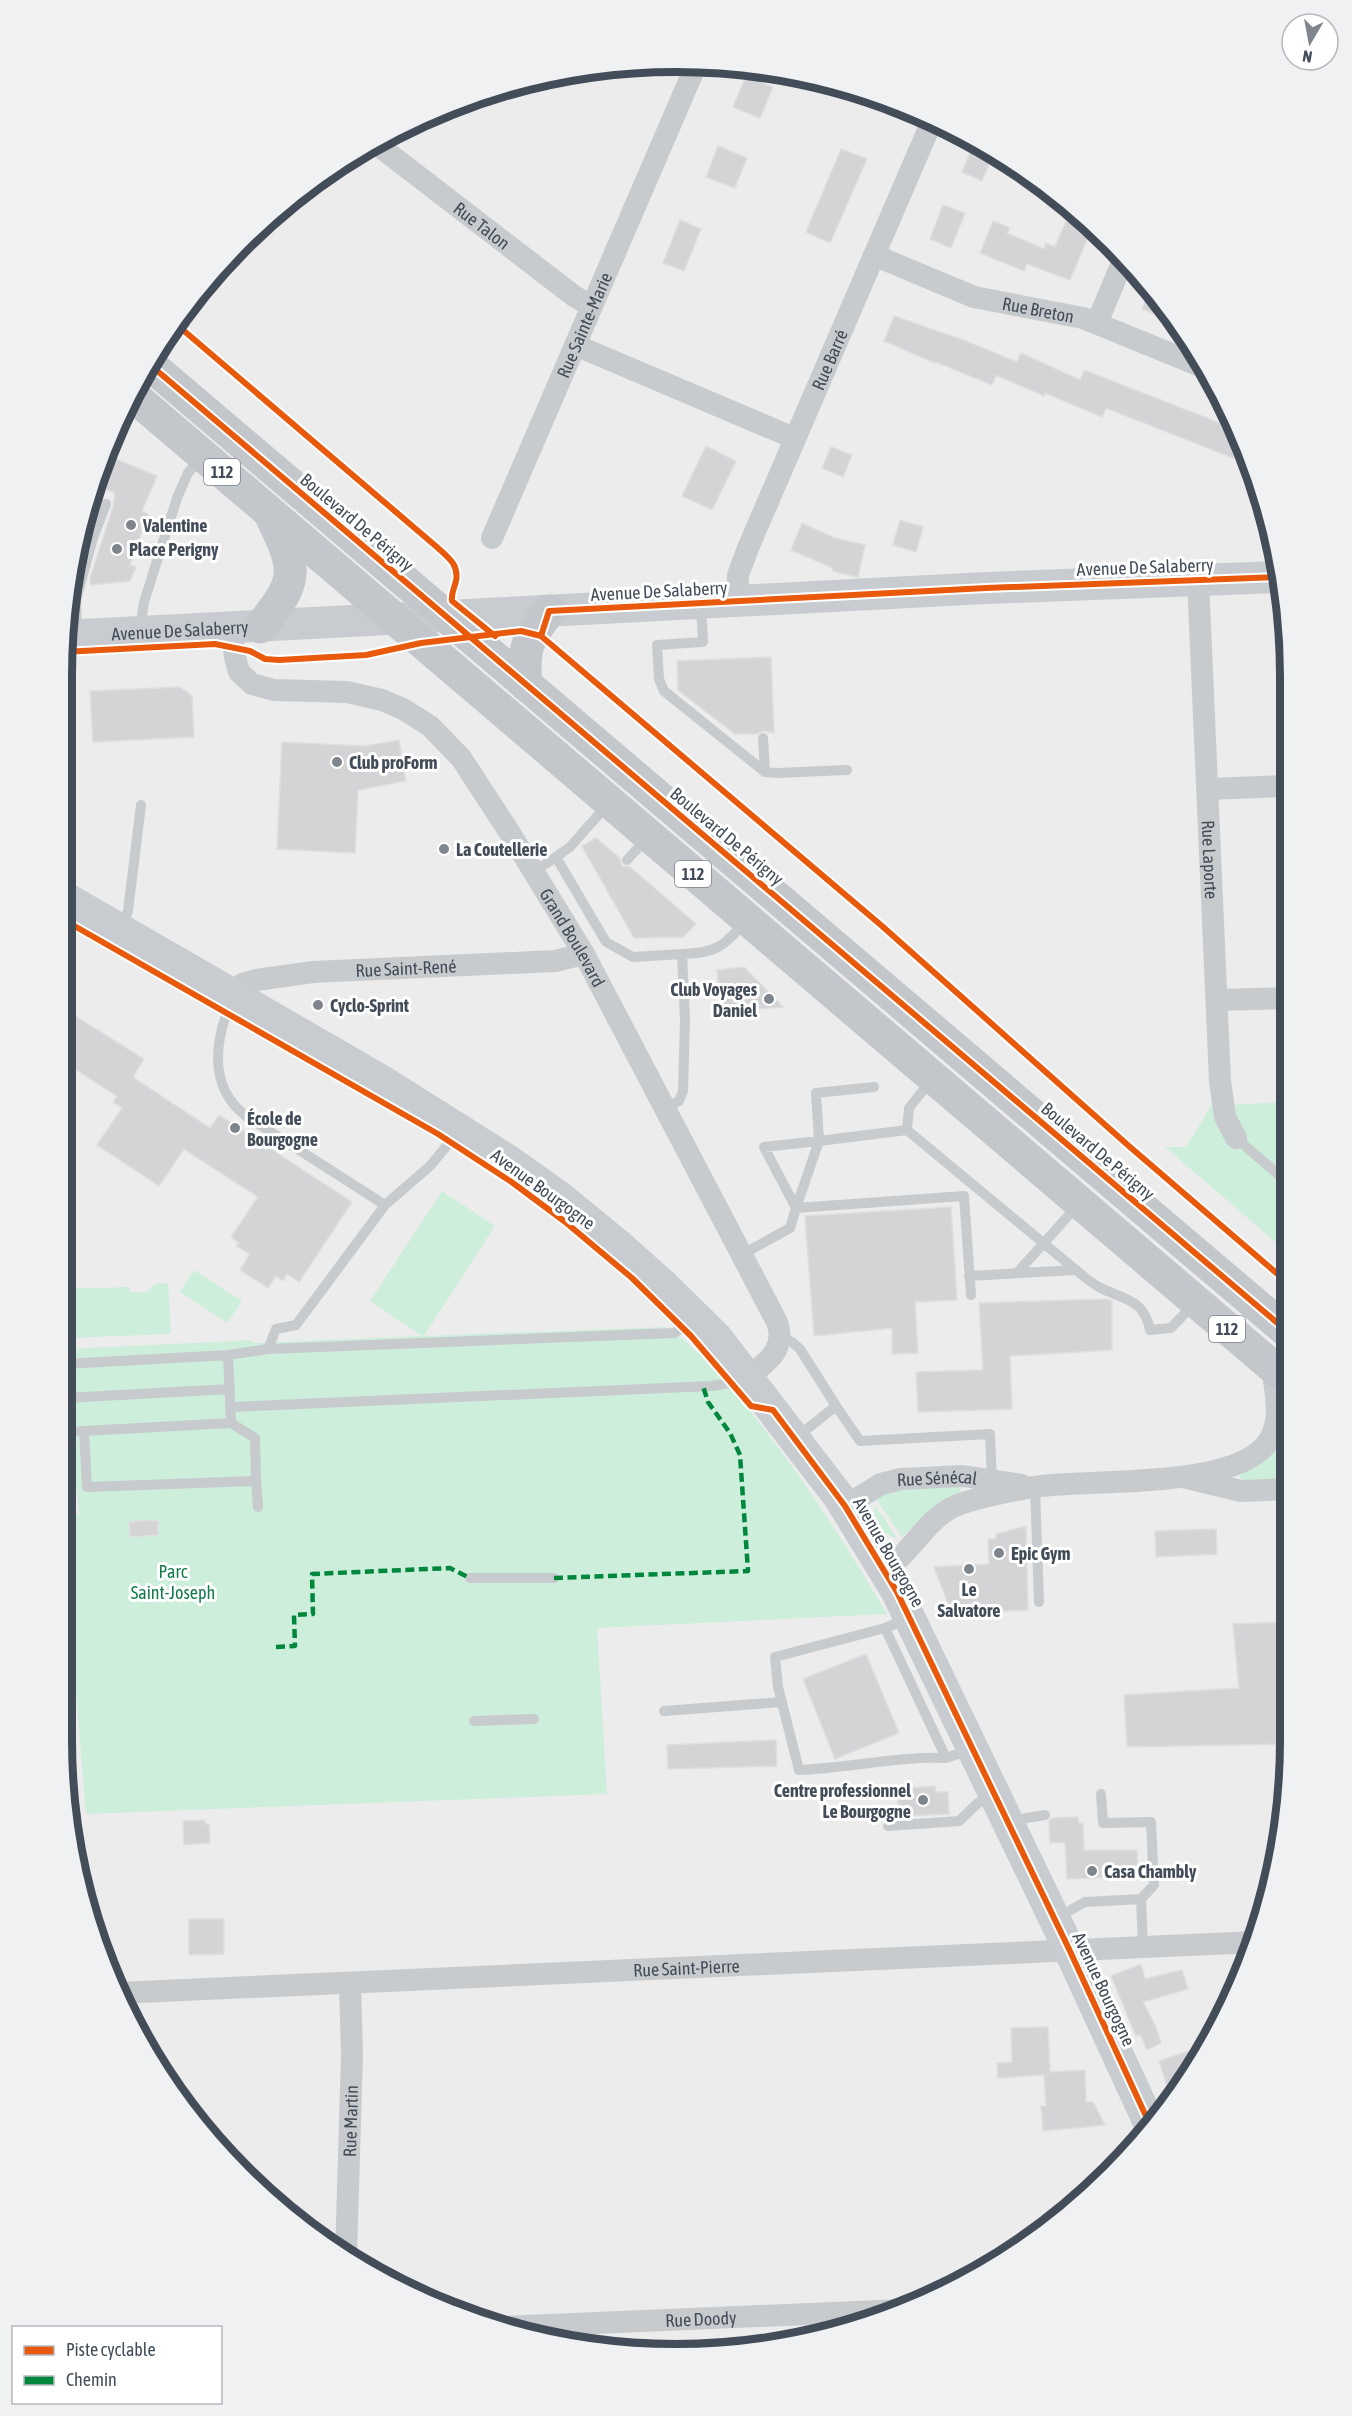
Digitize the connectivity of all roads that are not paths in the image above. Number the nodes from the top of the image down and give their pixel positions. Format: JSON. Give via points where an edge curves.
{"nodes":[{"id":1,"x":693,"y":72,"type":"edge"},
{"id":2,"x":929,"y":128,"type":"edge"},
{"id":3,"x":382,"y":149,"type":"edge"},
{"id":4,"x":874,"y":255,"type":"junction"},
{"id":5,"x":1120,"y":267,"type":"edge"},
{"id":6,"x":591,"y":306,"type":"junction"},
{"id":7,"x":1097,"y":323,"type":"junction"},
{"id":8,"x":575,"y":345,"type":"junction"},
{"id":9,"x":1192,"y":362,"type":"edge"},
{"id":10,"x":156,"y":370,"type":"edge"},
{"id":11,"x":139,"y":401,"type":"edge"},
{"id":12,"x":794,"y":438,"type":"junction"},
{"id":13,"x":203,"y":455,"type":"junction"},
{"id":14,"x":106,"y":504,"type":"dead end"},
{"id":15,"x":270,"y":514,"type":"junction"},
{"id":16,"x":492,"y":538,"type":"dead end"},
{"id":17,"x":1271,"y":577,"type":"edge"},
{"id":18,"x":1198,"y":580,"type":"junction"},
{"id":19,"x":77,"y":595,"type":"edge"},
{"id":20,"x":737,"y":602,"type":"junction"},
{"id":21,"x":701,"y":604,"type":"junction"},
{"id":22,"x":549,"y":611,"type":"junction"},
{"id":23,"x":446,"y":617,"type":"junction"},
{"id":24,"x":395,"y":621,"type":"junction"},
{"id":25,"x":246,"y":628,"type":"junction"},
{"id":26,"x":139,"y":633,"type":"junction"},
{"id":27,"x":73,"y":636,"type":"edge"},
{"id":28,"x":526,"y":686,"type":"junction"},
{"id":29,"x":763,"y":738,"type":"dead end"},
{"id":30,"x":847,"y":770,"type":"dead end"},
{"id":31,"x":765,"y":772,"type":"junction"},
{"id":32,"x":1280,"y":786,"type":"edge"},
{"id":33,"x":1208,"y":789,"type":"junction"},
{"id":34,"x":609,"y":804,"type":"junction"},
{"id":35,"x":141,"y":805,"type":"dead end"},
{"id":36,"x":556,"y":857,"type":"junction"},
{"id":37,"x":534,"y":872,"type":"junction"},
{"id":38,"x":72,"y":902,"type":"edge"},
{"id":39,"x":746,"y":920,"type":"junction"},
{"id":40,"x":120,"y":929,"type":"junction"},
{"id":41,"x":595,"y":948,"type":"junction"},
{"id":42,"x":682,"y":954,"type":"junction"},
{"id":43,"x":234,"y":994,"type":"junction"},
{"id":44,"x":1280,"y":998,"type":"edge"},
{"id":45,"x":1217,"y":1000,"type":"junction"},
{"id":46,"x":932,"y":1078,"type":"junction"},
{"id":47,"x":874,"y":1087,"type":"dead end"},
{"id":48,"x":666,"y":1108,"type":"junction"},
{"id":49,"x":457,"y":1127,"type":"junction"},
{"id":50,"x":907,"y":1130,"type":"junction"},
{"id":51,"x":1236,"y":1138,"type":"joint"},
{"id":52,"x":819,"y":1141,"type":"junction"},
{"id":53,"x":1280,"y":1176,"type":"edge"},
{"id":54,"x":974,"y":1186,"type":"junction"},
{"id":55,"x":964,"y":1196,"type":"junction"},
{"id":56,"x":1079,"y":1203,"type":"junction"},
{"id":57,"x":385,"y":1205,"type":"junction"},
{"id":58,"x":796,"y":1208,"type":"junction"},
{"id":59,"x":1043,"y":1244,"type":"junction"},
{"id":60,"x":743,"y":1254,"type":"junction"},
{"id":61,"x":1076,"y":1270,"type":"junction"},
{"id":62,"x":1017,"y":1273,"type":"junction"},
{"id":63,"x":969,"y":1276,"type":"junction"},
{"id":64,"x":970,"y":1295,"type":"dead end"},
{"id":65,"x":1195,"y":1302,"type":"junction"},
{"id":66,"x":698,"y":1319,"type":"junction"},
{"id":67,"x":1280,"y":1325,"type":"edge"},
{"id":68,"x":781,"y":1338,"type":"junction"},
{"id":69,"x":268,"y":1349,"type":"junction"},
{"id":70,"x":228,"y":1355,"type":"junction"},
{"id":71,"x":72,"y":1364,"type":"edge"},
{"id":72,"x":1280,"y":1374,"type":"edge"},
{"id":73,"x":748,"y":1377,"type":"junction"},
{"id":74,"x":230,"y":1389,"type":"junction"},
{"id":75,"x":72,"y":1398,"type":"edge"},
{"id":76,"x":836,"y":1406,"type":"junction"},
{"id":77,"x":231,"y":1407,"type":"junction"},
{"id":78,"x":231,"y":1423,"type":"junction"},
{"id":79,"x":84,"y":1431,"type":"junction"},
{"id":80,"x":72,"y":1432,"type":"edge"},
{"id":81,"x":795,"y":1438,"type":"junction"},
{"id":82,"x":1186,"y":1478,"type":"junction"},
{"id":83,"x":256,"y":1481,"type":"junction"},
{"id":84,"x":1035,"y":1487,"type":"junction"},
{"id":85,"x":993,"y":1488,"type":"junction"},
{"id":86,"x":1280,"y":1489,"type":"edge"},
{"id":87,"x":845,"y":1506,"type":"junction"},
{"id":88,"x":258,"y":1507,"type":"dead end"},
{"id":89,"x":884,"y":1570,"type":"junction"},
{"id":90,"x":470,"y":1578,"type":"dead end"},
{"id":91,"x":554,"y":1578,"type":"dead end"},
{"id":92,"x":1039,"y":1602,"type":"dead end"},
{"id":93,"x":897,"y":1623,"type":"junction"},
{"id":94,"x":782,"y":1702,"type":"junction"},
{"id":95,"x":664,"y":1711,"type":"dead end"},
{"id":96,"x":534,"y":1719,"type":"dead end"},
{"id":97,"x":474,"y":1721,"type":"dead end"},
{"id":98,"x":960,"y":1753,"type":"junction"},
{"id":99,"x":994,"y":1792,"type":"junction"},
{"id":100,"x":1101,"y":1794,"type":"dead end"},
{"id":101,"x":1046,"y":1815,"type":"dead end"},
{"id":102,"x":1010,"y":1825,"type":"junction"},
{"id":103,"x":888,"y":1826,"type":"dead end"},
{"id":104,"x":1141,"y":1899,"type":"junction"},
{"id":105,"x":1055,"y":1918,"type":"junction"},
{"id":106,"x":1245,"y":1942,"type":"edge"},
{"id":107,"x":1143,"y":1946,"type":"junction"},
{"id":108,"x":1069,"y":1949,"type":"junction"},
{"id":109,"x":350,"y":1984,"type":"junction"},
{"id":110,"x":128,"y":1993,"type":"edge"},
{"id":111,"x":1147,"y":2118,"type":"edge"},
{"id":112,"x":346,"y":2246,"type":"edge"},
{"id":113,"x":872,"y":2311,"type":"edge"},
{"id":114,"x":531,"y":2326,"type":"edge"}],
"edges":[{"from":1,"to":6,"type":"street","name":"Rue Sainte-Marie"},
{"from":2,"to":4,"type":"street","name":"Rue Barré"},
{"from":3,"to":6,"type":"street","name":"Rue Talon"},
{"from":4,"to":7,"type":"street","name":"Rue Breton","via":[[974,297]]},
{"from":4,"to":12,"type":"street","name":"Rue Barré"},
{"from":5,"to":7,"type":"street"},
{"from":6,"to":8,"type":"street","name":"Rue Sainte-Marie"},
{"from":7,"to":9,"type":"street","name":"Rue Breton"},
{"from":8,"to":12,"type":"street"},
{"from":8,"to":16,"type":"street","name":"Rue Sainte-Marie"},
{"from":10,"to":23,"type":"main road","name":"Boulevard De Périgny","number":"112"},
{"from":11,"to":13,"type":"main road","number":"112"},
{"from":12,"to":20,"type":"street","name":"Rue Barré","via":[[738,575]]},
{"from":13,"to":15,"type":"main road","number":"112"},
{"from":13,"to":26,"type":"lane","via":[[188,472],[177,498],[144,602]]},
{"from":14,"to":19,"type":"lane"},
{"from":15,"to":24,"type":"main road","number":"112"},
{"from":15,"to":25,"type":"main road","via":[[288,553],[291,579],[284,596]]},
{"from":17,"to":18,"type":"street","name":"Avenue De Salaberry"},
{"from":18,"to":20,"type":"street","name":"Avenue De Salaberry"},
{"from":18,"to":33,"type":"street","name":"Rue Laporte"},
{"from":20,"to":21,"type":"street","name":"Avenue De Salaberry"},
{"from":21,"to":22,"type":"street","name":"Avenue De Salaberry"},
{"from":21,"to":31,"type":"lane","via":[[704,642],[657,645],[661,686]]},
{"from":22,"to":23,"type":"street","name":"Avenue De Salaberry"},
{"from":22,"to":28,"type":"main road","via":[[532,633],[525,651]]},
{"from":23,"to":24,"type":"street","name":"Avenue De Salaberry"},
{"from":23,"to":28,"type":"main road","name":"Boulevard De Périgny","number":"112"},
{"from":24,"to":25,"type":"street","name":"Avenue De Salaberry"},
{"from":24,"to":34,"type":"main road","number":"112"},
{"from":25,"to":26,"type":"street","name":"Avenue De Salaberry"},
{"from":25,"to":37,"type":"street","name":"Grand Boulevard","via":[[235,657],[239,672],[252,684],[268,689],[336,690],[368,696],[403,709],[430,726],[472,773]]},
{"from":26,"to":27,"type":"street","name":"Avenue De Salaberry"},
{"from":28,"to":67,"type":"main road","name":"Boulevard De Périgny","number":"112"},
{"from":29,"to":31,"type":"lane"},
{"from":30,"to":31,"type":"lane"},
{"from":32,"to":33,"type":"street"},
{"from":33,"to":45,"type":"street","name":"Rue Laporte"},
{"from":34,"to":36,"type":"lane"},
{"from":34,"to":39,"type":"main road","number":"112","via":[[637,848]]},
{"from":35,"to":40,"type":"lane","via":[[128,910]]},
{"from":36,"to":37,"type":"lane"},
{"from":36,"to":41,"type":"lane"},
{"from":37,"to":41,"type":"street","name":"Grand Boulevard"},
{"from":38,"to":40,"type":"street","name":"Avenue Bourgogne"},
{"from":39,"to":42,"type":"lane","via":[[714,951]]},
{"from":39,"to":46,"type":"main road","number":"112"},
{"from":40,"to":43,"type":"street","name":"Avenue Bourgogne"},
{"from":41,"to":42,"type":"lane","via":[[633,957]]},
{"from":41,"to":43,"type":"street","name":"Rue Saint-René","via":[[564,960],[353,969],[272,977],[242,984]]},
{"from":41,"to":48,"type":"street","name":"Grand Boulevard"},
{"from":42,"to":48,"type":"lane","via":[[682,1091],[679,1101]]},
{"from":43,"to":49,"type":"street","name":"Avenue Bourgogne"},
{"from":43,"to":57,"type":"lane","via":[[221,1032],[218,1063],[229,1101],[246,1116]]},
{"from":44,"to":45,"type":"street"},
{"from":45,"to":51,"type":"street","name":"Rue Laporte","via":[[1221,1094],[1225,1117]]},
{"from":46,"to":50,"type":"lane","via":[[909,1108]]},
{"from":46,"to":56,"type":"main road","number":"112"},
{"from":47,"to":52,"type":"lane","via":[[816,1093]]},
{"from":48,"to":60,"type":"street","name":"Grand Boulevard"},
{"from":49,"to":57,"type":"lane","via":[[430,1166]]},
{"from":49,"to":66,"type":"street","name":"Avenue Bourgogne","via":[[561,1198],[646,1269]]},
{"from":50,"to":52,"type":"lane"},
{"from":50,"to":54,"type":"lane"},
{"from":51,"to":53,"type":"lane"},
{"from":52,"to":58,"type":"lane"},
{"from":52,"to":58,"type":"lane","via":[[764,1147]]},
{"from":54,"to":55,"type":"lane"},
{"from":54,"to":59,"type":"lane"},
{"from":55,"to":58,"type":"lane"},
{"from":55,"to":63,"type":"lane"},
{"from":56,"to":59,"type":"lane"},
{"from":56,"to":65,"type":"main road","number":"112"},
{"from":57,"to":69,"type":"lane","via":[[296,1325],[276,1329]]},
{"from":58,"to":60,"type":"lane","via":[[789,1228]]},
{"from":59,"to":61,"type":"lane"},
{"from":59,"to":62,"type":"lane"},
{"from":60,"to":68,"type":"street","name":"Grand Boulevard"},
{"from":61,"to":62,"type":"lane"},
{"from":61,"to":65,"type":"lane","via":[[1100,1287],[1137,1304],[1145,1312],[1150,1330],[1172,1328]]},
{"from":62,"to":63,"type":"lane"},
{"from":63,"to":64,"type":"lane"},
{"from":65,"to":72,"type":"main road","number":"112"},
{"from":66,"to":69,"type":"lane","via":[[674,1333]]},
{"from":66,"to":73,"type":"street","name":"Avenue Bourgogne"},
{"from":68,"to":73,"type":"street","via":[[774,1354]]},
{"from":68,"to":76,"type":"lane","via":[[800,1349]]},
{"from":69,"to":70,"type":"lane"},
{"from":70,"to":71,"type":"lane"},
{"from":70,"to":74,"type":"lane"},
{"from":72,"to":82,"type":"street","name":"Rue Sénécal","via":[[1273,1431],[1264,1446],[1243,1461]]},
{"from":73,"to":77,"type":"lane","via":[[711,1386]]},
{"from":73,"to":81,"type":"street","name":"Avenue Bourgogne"},
{"from":74,"to":75,"type":"lane"},
{"from":74,"to":77,"type":"lane"},
{"from":76,"to":81,"type":"lane"},
{"from":76,"to":85,"type":"lane","via":[[860,1441],[990,1434]]},
{"from":77,"to":78,"type":"lane"},
{"from":78,"to":79,"type":"lane"},
{"from":78,"to":83,"type":"lane","via":[[255,1438]]},
{"from":79,"to":80,"type":"lane"},
{"from":79,"to":83,"type":"lane","via":[[87,1487]]},
{"from":81,"to":87,"type":"street","name":"Avenue Bourgogne"},
{"from":82,"to":84,"type":"street","name":"Rue Sénécal"},
{"from":82,"to":86,"type":"street","name":"Rue Sénécal","via":[[1241,1491]]},
{"from":83,"to":88,"type":"lane"},
{"from":84,"to":85,"type":"street","name":"Rue Sénécal"},
{"from":84,"to":92,"type":"lane"},
{"from":85,"to":87,"type":"street","name":"Rue Sénécal","via":[[963,1476],[892,1480]]},
{"from":85,"to":89,"type":"street","name":"Rue Sénécal","via":[[946,1510],[901,1558]]},
{"from":87,"to":89,"type":"street","name":"Avenue Bourgogne"},
{"from":89,"to":93,"type":"street","name":"Avenue Bourgogne"},
{"from":90,"to":91,"type":"lane"},
{"from":93,"to":94,"type":"lane","via":[[775,1657]]},
{"from":93,"to":98,"type":"street","name":"Avenue Bourgogne"},
{"from":94,"to":95,"type":"lane"},
{"from":94,"to":98,"type":"lane","via":[[800,1770]]},
{"from":96,"to":97,"type":"lane"},
{"from":98,"to":99,"type":"street","name":"Avenue Bourgogne"},
{"from":99,"to":102,"type":"street","name":"Avenue Bourgogne"},
{"from":99,"to":103,"type":"lane","via":[[959,1821]]},
{"from":100,"to":104,"type":"lane","via":[[1103,1823],[1151,1822],[1154,1885]]},
{"from":101,"to":102,"type":"lane"},
{"from":102,"to":105,"type":"street","name":"Avenue Bourgogne"},
{"from":104,"to":105,"type":"lane","via":[[1085,1902]]},
{"from":104,"to":107,"type":"lane"},
{"from":105,"to":108,"type":"street","name":"Avenue Bourgogne"},
{"from":106,"to":107,"type":"street","name":"Rue Saint-Pierre"},
{"from":107,"to":108,"type":"street","name":"Rue Saint-Pierre"},
{"from":108,"to":109,"type":"street","name":"Rue Saint-Pierre"},
{"from":108,"to":111,"type":"street","name":"Avenue Bourgogne"},
{"from":109,"to":110,"type":"street","name":"Rue Saint-Pierre"},
{"from":109,"to":112,"type":"street","name":"Rue Martin"},
{"from":113,"to":114,"type":"street","name":"Rue Doody"}]}
